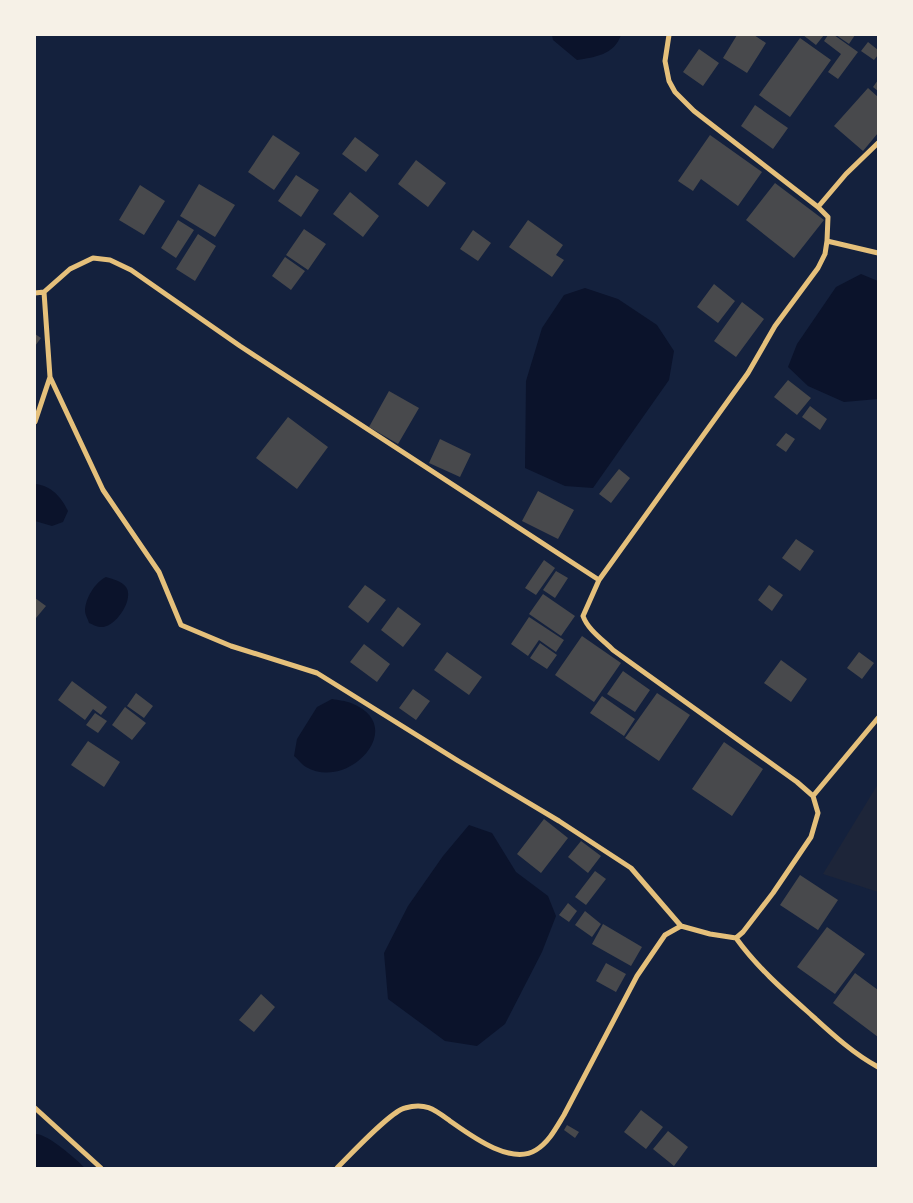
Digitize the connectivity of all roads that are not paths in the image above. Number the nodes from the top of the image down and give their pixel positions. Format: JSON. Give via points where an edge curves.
{"nodes":[{"id":1,"x":669,"y":35,"type":"edge"},
{"id":2,"x":878,"y":143,"type":"edge"},
{"id":3,"x":818,"y":207,"type":"junction"},
{"id":4,"x":828,"y":241,"type":"junction"},
{"id":5,"x":878,"y":253,"type":"edge"},
{"id":6,"x":44,"y":292,"type":"junction"},
{"id":7,"x":35,"y":293,"type":"edge"},
{"id":8,"x":50,"y":377,"type":"junction"},
{"id":9,"x":35,"y":422,"type":"edge"},
{"id":10,"x":600,"y":580,"type":"junction"},
{"id":11,"x":878,"y":718,"type":"edge"},
{"id":12,"x":813,"y":796,"type":"junction"},
{"id":13,"x":681,"y":926,"type":"junction"},
{"id":14,"x":736,"y":938,"type":"junction"},
{"id":15,"x":878,"y":1067,"type":"edge"},
{"id":16,"x":35,"y":1108,"type":"edge"},
{"id":17,"x":101,"y":1168,"type":"edge"},
{"id":18,"x":337,"y":1168,"type":"edge"}],
"edges":[{"from":1,"to":3,"type":"street","via":[[665,62],[676,92],[694,111]]},
{"from":2,"to":3,"type":"street"},
{"from":3,"to":4,"type":"street","via":[[828,218]]},
{"from":4,"to":5,"type":"street"},
{"from":4,"to":10,"type":"street","via":[[818,268]]},
{"from":6,"to":7,"type":"street"},
{"from":6,"to":8,"type":"street"},
{"from":6,"to":10,"type":"street","via":[[70,269],[92,258],[110,260],[131,270],[240,346]]},
{"from":8,"to":9,"type":"street"},
{"from":8,"to":13,"type":"street","via":[[103,490],[159,572],[181,625],[231,646],[317,673],[631,868]]},
{"from":10,"to":12,"type":"street","via":[[583,616],[596,634],[613,650]]},
{"from":11,"to":12,"type":"street"},
{"from":12,"to":14,"type":"street","via":[[818,813],[811,837],[773,893]]},
{"from":13,"to":14,"type":"street"},
{"from":13,"to":18,"type":"street","via":[[665,935],[637,976],[564,1115],[551,1136],[534,1151],[518,1155],[496,1149],[437,1110],[420,1105],[403,1108],[391,1116]]},
{"from":14,"to":15,"type":"street","via":[[750,958],[839,1040]]},
{"from":16,"to":17,"type":"street"}]}
